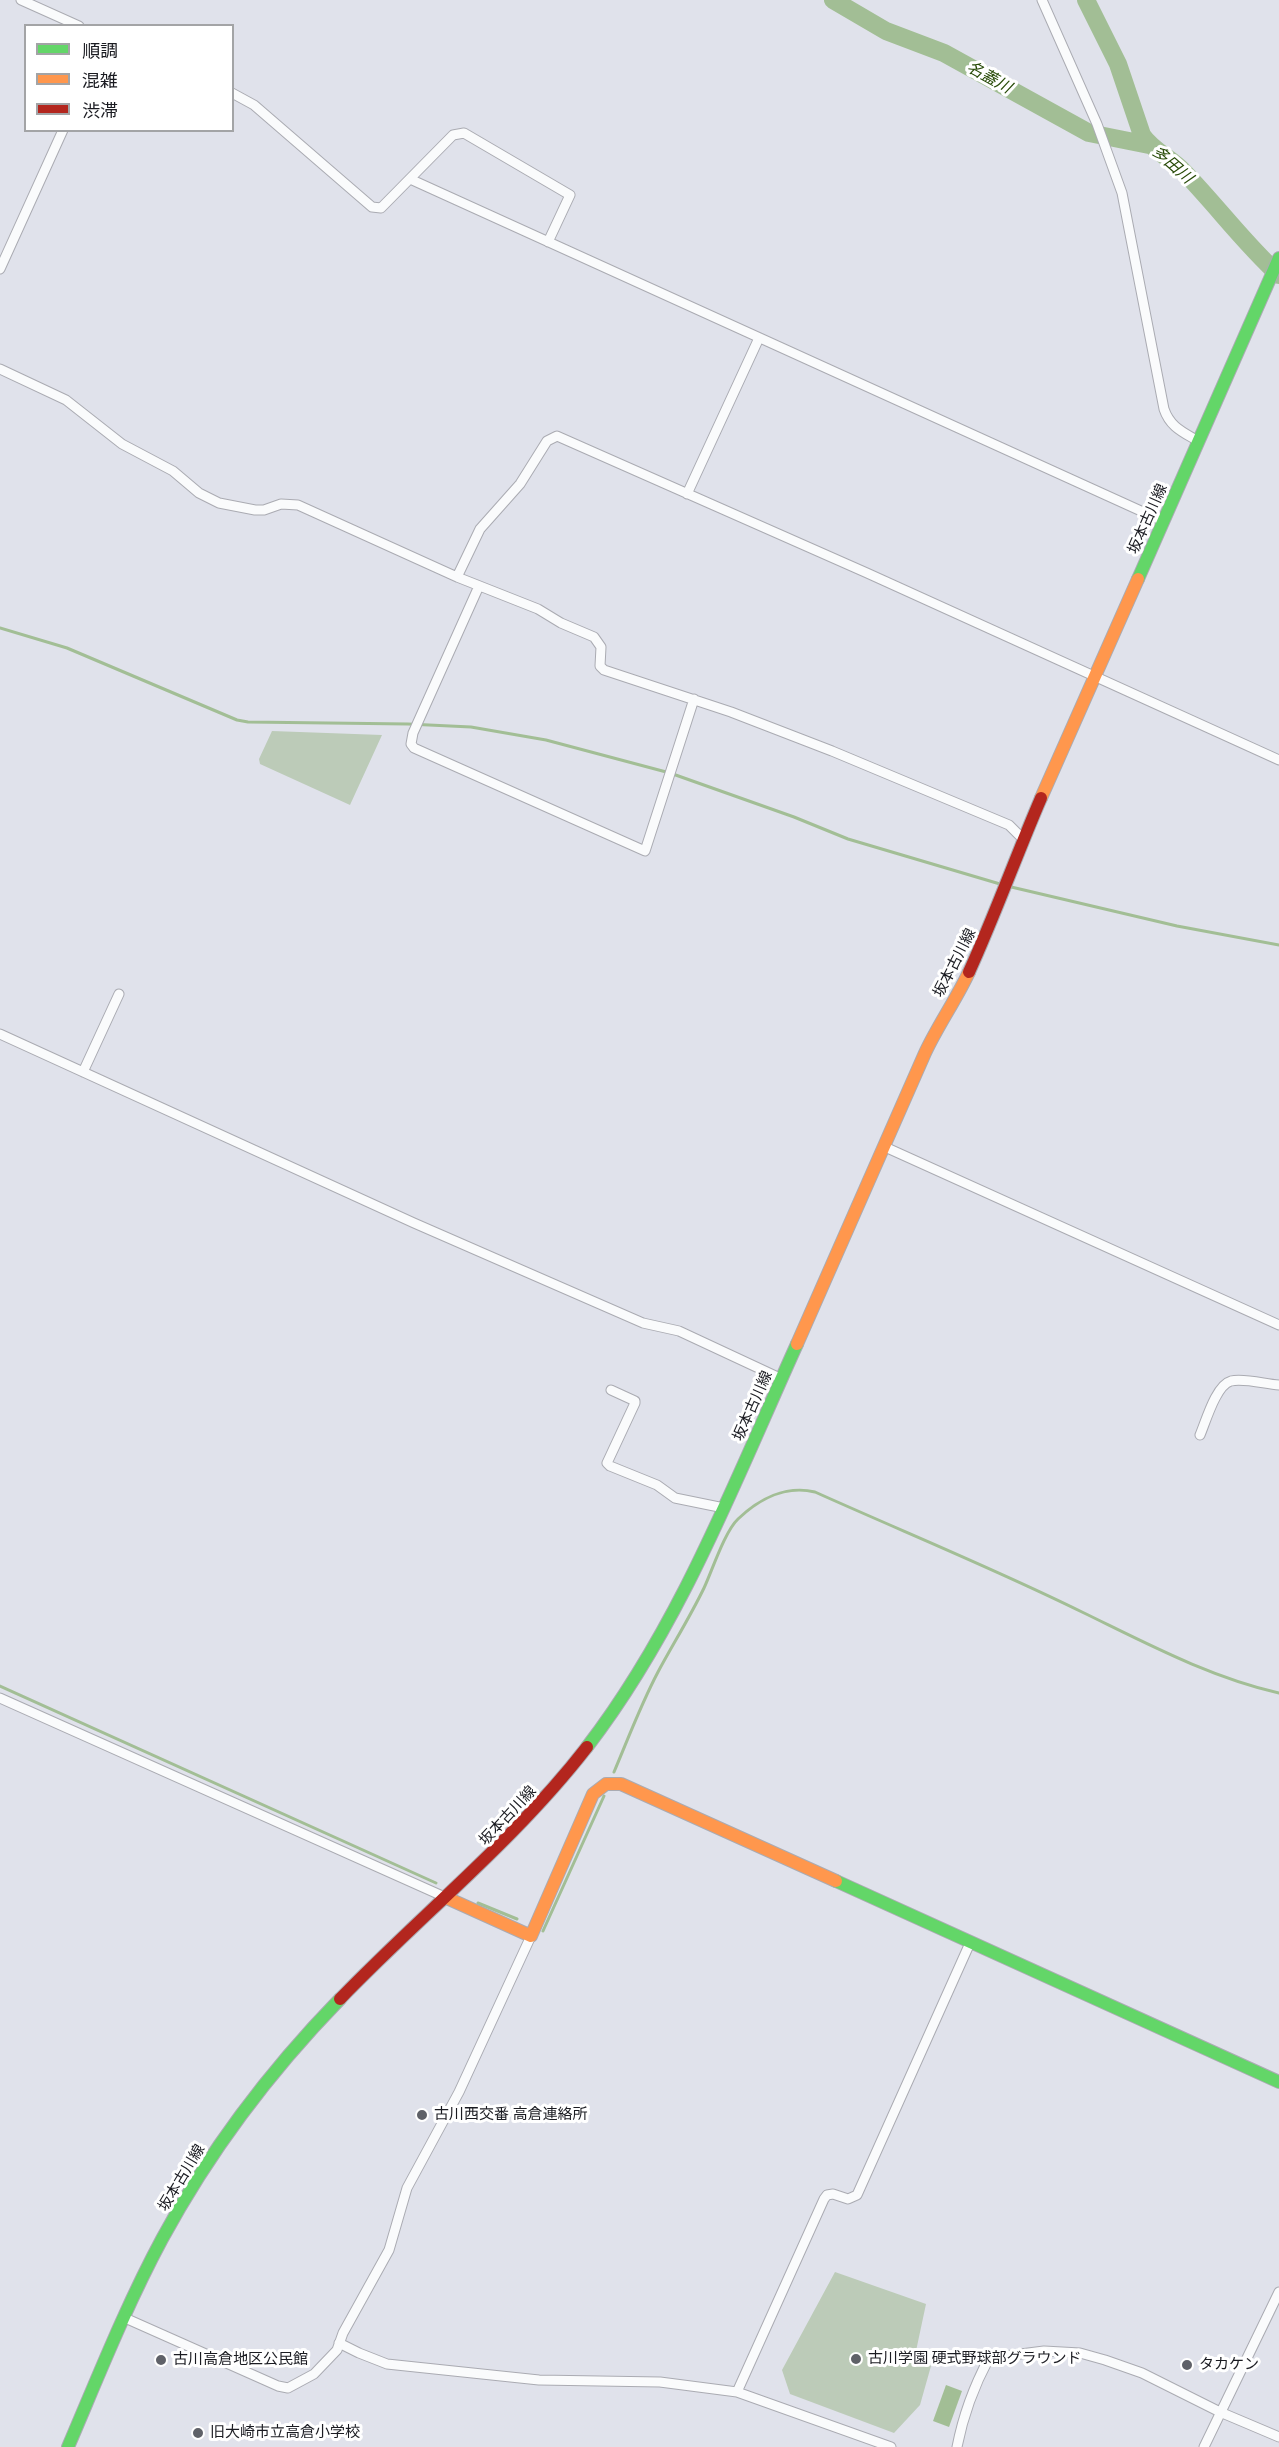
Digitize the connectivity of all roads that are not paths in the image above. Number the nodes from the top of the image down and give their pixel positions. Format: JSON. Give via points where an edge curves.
{"nodes":[{"id":1,"x":21,"y":0,"type":"edge"},
{"id":2,"x":1042,"y":0,"type":"edge"},
{"id":3,"x":75,"y":24,"type":"edge"},
{"id":4,"x":234,"y":94,"type":"edge"},
{"id":5,"x":62,"y":132,"type":"edge"},
{"id":6,"x":410,"y":179,"type":"junction"},
{"id":7,"x":548,"y":242,"type":"junction"},
{"id":8,"x":1279,"y":258,"type":"edge"},
{"id":9,"x":0,"y":269,"type":"edge"},
{"id":10,"x":759,"y":338,"type":"junction"},
{"id":11,"x":0,"y":369,"type":"edge"},
{"id":12,"x":1198,"y":441,"type":"junction"},
{"id":13,"x":687,"y":494,"type":"junction"},
{"id":14,"x":1163,"y":522,"type":"junction"},
{"id":15,"x":457,"y":577,"type":"junction"},
{"id":16,"x":479,"y":586,"type":"junction"},
{"id":17,"x":1094,"y":678,"type":"junction"},
{"id":18,"x":694,"y":699,"type":"junction"},
{"id":19,"x":1279,"y":760,"type":"edge"},
{"id":20,"x":1023,"y":839,"type":"junction"},
{"id":21,"x":118,"y":994,"type":"dead end"},
{"id":22,"x":0,"y":1034,"type":"edge"},
{"id":23,"x":83,"y":1072,"type":"junction"},
{"id":24,"x":885,"y":1147,"type":"junction"},
{"id":25,"x":1279,"y":1325,"type":"edge"},
{"id":26,"x":782,"y":1379,"type":"junction"},
{"id":27,"x":1279,"y":1385,"type":"edge"},
{"id":28,"x":611,"y":1390,"type":"dead end"},
{"id":29,"x":1200,"y":1435,"type":"dead end"},
{"id":30,"x":723,"y":1508,"type":"junction"},
{"id":31,"x":0,"y":1698,"type":"edge"},
{"id":32,"x":447,"y":1898,"type":"junction"},
{"id":33,"x":531,"y":1936,"type":"junction"},
{"id":34,"x":970,"y":1943,"type":"junction"},
{"id":35,"x":1279,"y":2082,"type":"edge"},
{"id":36,"x":1279,"y":2292,"type":"edge"},
{"id":37,"x":125,"y":2318,"type":"junction"},
{"id":38,"x":339,"y":2343,"type":"junction"},
{"id":39,"x":737,"y":2392,"type":"junction"},
{"id":40,"x":1220,"y":2412,"type":"junction"},
{"id":41,"x":1279,"y":2438,"type":"edge"},
{"id":42,"x":68,"y":2447,"type":"edge"},
{"id":43,"x":891,"y":2447,"type":"edge"},
{"id":44,"x":957,"y":2447,"type":"edge"},
{"id":45,"x":1204,"y":2447,"type":"edge"}],
"edges":[{"from":1,"to":3,"type":"street"},
{"from":2,"to":12,"type":"street","via":[[1122,193],[1167,418]]},
{"from":4,"to":6,"type":"street","via":[[254,105],[372,207],[381,208]]},
{"from":5,"to":9,"type":"street"},
{"from":6,"to":7,"type":"street"},
{"from":6,"to":7,"type":"street","via":[[453,135],[464,132],[570,195]]},
{"from":7,"to":10,"type":"street"},
{"from":8,"to":12,"type":"main road","name":"坂本古川線"},
{"from":10,"to":13,"type":"street"},
{"from":10,"to":14,"type":"street"},
{"from":11,"to":15,"type":"street","via":[[66,400],[122,444],[173,471],[219,503],[255,510],[298,505]]},
{"from":12,"to":14,"type":"main road","name":"坂本古川線"},
{"from":13,"to":15,"type":"street","via":[[557,436],[551,437],[520,484],[480,530]]},
{"from":13,"to":17,"type":"street"},
{"from":14,"to":17,"type":"main road","name":"坂本古川線"},
{"from":15,"to":16,"type":"street"},
{"from":16,"to":18,"type":"street","via":[[594,637],[601,647],[600,666],[604,670]]},
{"from":16,"to":18,"type":"street","via":[[419,719],[411,744],[414,748],[645,851]]},
{"from":17,"to":19,"type":"street"},
{"from":17,"to":20,"type":"main road","name":"坂本古川線"},
{"from":18,"to":20,"type":"street","via":[[1009,825]]},
{"from":20,"to":24,"type":"main road","name":"坂本古川線","via":[[961,990],[925,1053]]},
{"from":21,"to":23,"type":"street"},
{"from":22,"to":23,"type":"street"},
{"from":23,"to":26,"type":"street","via":[[621,1314],[679,1331]]},
{"from":24,"to":25,"type":"street"},
{"from":24,"to":26,"type":"main road","name":"坂本古川線"},
{"from":26,"to":30,"type":"main road","name":"坂本古川線"},
{"from":27,"to":29,"type":"street","via":[[1232,1381],[1224,1385]]},
{"from":28,"to":30,"type":"street","via":[[636,1403],[607,1463],[657,1485],[675,1498]]},
{"from":30,"to":32,"type":"main road","name":"坂本古川線","via":[[676,1608],[590,1745],[521,1826]]},
{"from":31,"to":32,"type":"street"},
{"from":32,"to":33,"type":"main road"},
{"from":32,"to":37,"type":"main road","name":"坂本古川線","via":[[307,2034],[237,2118],[188,2195]]},
{"from":33,"to":34,"type":"main road","via":[[593,1794],[613,1783]]},
{"from":33,"to":38,"type":"street","via":[[459,2092],[407,2188],[389,2250]]},
{"from":34,"to":35,"type":"main road"},
{"from":34,"to":39,"type":"street","via":[[857,2195],[848,2199],[833,2194],[824,2199]]},
{"from":36,"to":40,"type":"street"},
{"from":37,"to":38,"type":"street","via":[[288,2388],[314,2374]]},
{"from":37,"to":42,"type":"main road","name":"坂本古川線"},
{"from":38,"to":39,"type":"street","via":[[387,2364],[539,2380],[660,2382]]},
{"from":39,"to":43,"type":"street"},
{"from":40,"to":41,"type":"street"},
{"from":40,"to":44,"type":"street","via":[[1116,2363],[1044,2351],[988,2358],[961,2426]]},
{"from":40,"to":45,"type":"street"}]}
